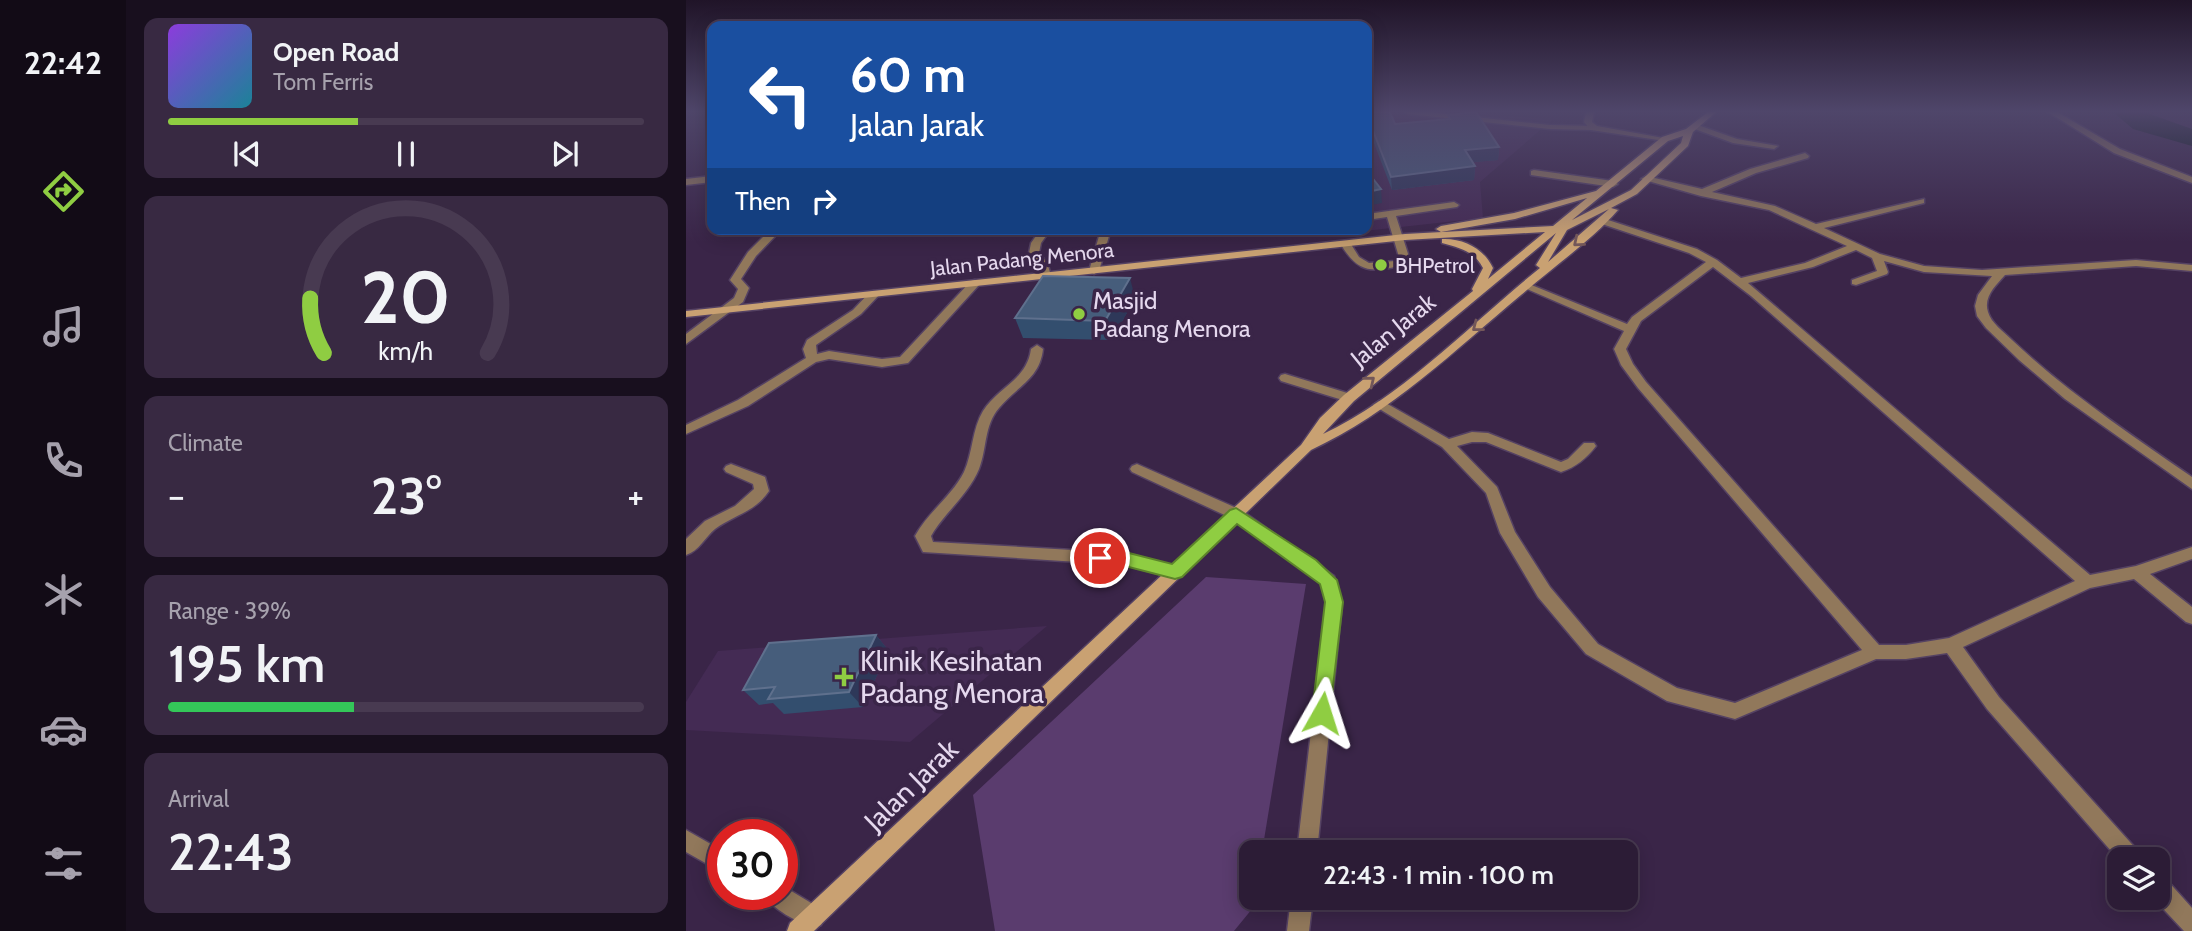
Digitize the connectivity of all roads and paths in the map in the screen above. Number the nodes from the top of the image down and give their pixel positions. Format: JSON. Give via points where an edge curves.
{"nodes":[{"id":1,"x":1646,"y":155,"type":"edge"},
{"id":2,"x":1673,"y":155,"type":"edge"},
{"id":3,"x":2128,"y":155,"type":"edge"},
{"id":4,"x":1805,"y":156,"type":"dead end"},
{"id":5,"x":1534,"y":173,"type":"dead end"},
{"id":6,"x":1647,"y":179,"type":"junction"},
{"id":7,"x":707,"y":180,"type":"edge"},
{"id":8,"x":2192,"y":180,"type":"edge"},
{"id":9,"x":686,"y":182,"type":"edge"},
{"id":10,"x":1610,"y":186,"type":"junction"},
{"id":11,"x":1699,"y":193,"type":"junction"},
{"id":12,"x":1625,"y":198,"type":"junction"},
{"id":13,"x":1921,"y":201,"type":"dead end"},
{"id":14,"x":1454,"y":205,"type":"dead end"},
{"id":15,"x":1391,"y":214,"type":"junction"},
{"id":16,"x":1372,"y":216,"type":"edge"},
{"id":17,"x":1602,"y":221,"type":"junction"},
{"id":18,"x":1564,"y":225,"type":"junction"},
{"id":19,"x":1816,"y":227,"type":"junction"},
{"id":20,"x":1551,"y":230,"type":"junction"},
{"id":21,"x":1430,"y":234,"type":"junction"},
{"id":22,"x":771,"y":235,"type":"edge"},
{"id":23,"x":1042,"y":235,"type":"edge"},
{"id":24,"x":1104,"y":235,"type":"edge"},
{"id":25,"x":1401,"y":237,"type":"junction"},
{"id":26,"x":1345,"y":243,"type":"junction"},
{"id":27,"x":1855,"y":247,"type":"junction"},
{"id":28,"x":1876,"y":256,"type":"junction"},
{"id":29,"x":1713,"y":262,"type":"junction"},
{"id":30,"x":2192,"y":268,"type":"edge"},
{"id":31,"x":1094,"y":271,"type":"junction"},
{"id":32,"x":2002,"y":271,"type":"junction"},
{"id":33,"x":1046,"y":276,"type":"junction"},
{"id":34,"x":1739,"y":282,"type":"junction"},
{"id":35,"x":1856,"y":282,"type":"dead end"},
{"id":36,"x":975,"y":284,"type":"junction"},
{"id":37,"x":1527,"y":284,"type":"junction"},
{"id":38,"x":874,"y":294,"type":"junction"},
{"id":39,"x":1473,"y":297,"type":"junction"},
{"id":40,"x":724,"y":310,"type":"junction"},
{"id":41,"x":686,"y":314,"type":"edge"},
{"id":42,"x":1629,"y":329,"type":"junction"},
{"id":43,"x":686,"y":340,"type":"edge"},
{"id":44,"x":1037,"y":349,"type":"dead end"},
{"id":45,"x":812,"y":359,"type":"junction"},
{"id":46,"x":1284,"y":378,"type":"dead end"},
{"id":47,"x":1349,"y":398,"type":"junction"},
{"id":48,"x":1379,"y":405,"type":"junction"},
{"id":49,"x":686,"y":430,"type":"edge"},
{"id":50,"x":1447,"y":443,"type":"junction"},
{"id":51,"x":1588,"y":446,"type":"dead end"},
{"id":52,"x":1306,"y":448,"type":"junction"},
{"id":53,"x":731,"y":469,"type":"dead end"},
{"id":54,"x":1136,"y":469,"type":"dead end"},
{"id":55,"x":2192,"y":484,"type":"edge"},
{"id":56,"x":1236,"y":514,"type":"junction"},
{"id":57,"x":686,"y":549,"type":"edge"},
{"id":58,"x":2192,"y":553,"type":"edge"},
{"id":59,"x":1175,"y":572,"type":"junction"},
{"id":60,"x":2137,"y":572,"type":"junction"},
{"id":61,"x":2087,"y":582,"type":"junction"},
{"id":62,"x":2192,"y":617,"type":"edge"},
{"id":63,"x":1951,"y":645,"type":"junction"},
{"id":64,"x":1875,"y":652,"type":"junction"},
{"id":65,"x":686,"y":840,"type":"edge"},
{"id":66,"x":1308,"y":840,"type":"edge"},
{"id":67,"x":2121,"y":847,"type":"edge"},
{"id":68,"x":707,"y":853,"type":"edge"},
{"id":69,"x":2170,"y":900,"type":"edge"},
{"id":70,"x":792,"y":910,"type":"edge"},
{"id":71,"x":1301,"y":910,"type":"edge"},
{"id":72,"x":806,"y":924,"type":"edge"},
{"id":73,"x":2192,"y":924,"type":"edge"},
{"id":74,"x":1298,"y":931,"type":"edge"}],
"edges":[{"from":1,"to":10,"type":"main road"},
{"from":2,"to":6,"type":"main road"},
{"from":3,"to":8,"type":"street"},
{"from":4,"to":11,"type":"street"},
{"from":5,"to":10,"type":"street"},
{"from":6,"to":11,"type":"street"},
{"from":6,"to":12,"type":"main road"},
{"from":7,"to":9,"type":"street"},
{"from":10,"to":18,"type":"main road"},
{"from":10,"to":21,"type":"main road","via":[[1515,216]]},
{"from":11,"to":19,"type":"street","via":[[1772,208]]},
{"from":12,"to":17,"type":"main road","name":"Jalan Jarak"},
{"from":12,"to":18,"type":"main road"},
{"from":13,"to":19,"type":"street"},
{"from":14,"to":15,"type":"street"},
{"from":15,"to":16,"type":"street"},
{"from":15,"to":25,"type":"street"},
{"from":17,"to":29,"type":"street"},
{"from":17,"to":37,"type":"main road","name":"Jalan Jarak","one_way":true},
{"from":18,"to":20,"type":"main road","name":"Jalan Jarak"},
{"from":18,"to":21,"type":"main road","name":"Jalan Padang Menora"},
{"from":18,"to":37,"type":"main road"},
{"from":19,"to":27,"type":"street"},
{"from":20,"to":21,"type":"main road","name":"Jalan Padang Menora"},
{"from":20,"to":39,"type":"main road","name":"Jalan Jarak"},
{"from":21,"to":25,"type":"main road","name":"Jalan Padang Menora"},
{"from":21,"to":39,"type":"main road","via":[[1471,247],[1483,257],[1488,268]]},
{"from":22,"to":40,"type":"street","via":[[735,280],[744,288],[739,300]]},
{"from":23,"to":33,"type":"street","via":[[1034,253]]},
{"from":24,"to":31,"type":"street"},
{"from":25,"to":26,"type":"main road","name":"Jalan Padang Menora"},
{"from":25,"to":26,"type":"street","via":[[1404,257],[1385,266],[1355,263]]},
{"from":26,"to":31,"type":"main road","name":"Jalan Padang Menora"},
{"from":27,"to":28,"type":"street"},
{"from":27,"to":34,"type":"street","via":[[1809,265]]},
{"from":28,"to":32,"type":"street","via":[[1924,269]]},
{"from":28,"to":35,"type":"street","via":[[1883,272]]},
{"from":29,"to":34,"type":"street"},
{"from":29,"to":42,"type":"street"},
{"from":30,"to":32,"type":"street","via":[[2136,263]]},
{"from":31,"to":33,"type":"main road","name":"Jalan Padang Menora"},
{"from":32,"to":55,"type":"street","via":[[1982,301],[1982,312],[1990,324],[2063,392]]},
{"from":33,"to":36,"type":"main road","name":"Jalan Padang Menora"},
{"from":34,"to":61,"type":"street"},
{"from":36,"to":38,"type":"main road","name":"Jalan Padang Menora"},
{"from":36,"to":45,"type":"street","via":[[904,360],[882,363],[829,355]]},
{"from":37,"to":42,"type":"street"},
{"from":37,"to":48,"type":"main road","name":"Jalan Jarak","one_way":true},
{"from":38,"to":40,"type":"main road","name":"Jalan Padang Menora"},
{"from":38,"to":45,"type":"street","via":[[857,312],[811,343]]},
{"from":47,"to":39,"type":"main road","name":"Jalan Jarak","one_way":true},
{"from":40,"to":41,"type":"main road","name":"Jalan Padang Menora"},
{"from":40,"to":43,"type":"street"},
{"from":42,"to":64,"type":"street","via":[[1620,349],[1642,385]]},
{"from":44,"to":59,"type":"street","via":[[1037,360],[1025,379],[990,409],[977,437],[970,473],[934,515],[923,536],[928,548],[1125,559]]},
{"from":45,"to":49,"type":"street","via":[[743,403]]},
{"from":46,"to":47,"type":"street"},
{"from":47,"to":52,"type":"main road","name":"Jalan Jarak"},
{"from":48,"to":50,"type":"street"},
{"from":48,"to":52,"type":"main road","name":"Jalan Jarak","via":[[1343,432]]},
{"from":50,"to":51,"type":"street","via":[[1488,438],[1560,467],[1573,462]]},
{"from":50,"to":64,"type":"street","via":[[1492,491],[1508,533],[1544,592],[1592,649],[1673,695],[1735,711]]},
{"from":52,"to":56,"type":"main road","name":"Jalan Jarak"},
{"from":53,"to":57,"type":"street","via":[[760,481],[762,491],[740,510],[710,525]]},
{"from":54,"to":56,"type":"street"},
{"from":56,"to":59,"type":"main road","name":"Jalan Jarak"},
{"from":56,"to":66,"type":"street","via":[[1328,580],[1334,602]]},
{"from":58,"to":60,"type":"street"},
{"from":59,"to":72,"type":"main road","name":"Jalan Jarak"},
{"from":60,"to":61,"type":"street"},
{"from":60,"to":62,"type":"street"},
{"from":61,"to":63,"type":"street"},
{"from":63,"to":64,"type":"street"},
{"from":63,"to":67,"type":"street","via":[[1993,704]]},
{"from":65,"to":68,"type":"street"},
{"from":69,"to":73,"type":"street"},
{"from":70,"to":72,"type":"street"},
{"from":71,"to":74,"type":"street"}]}
